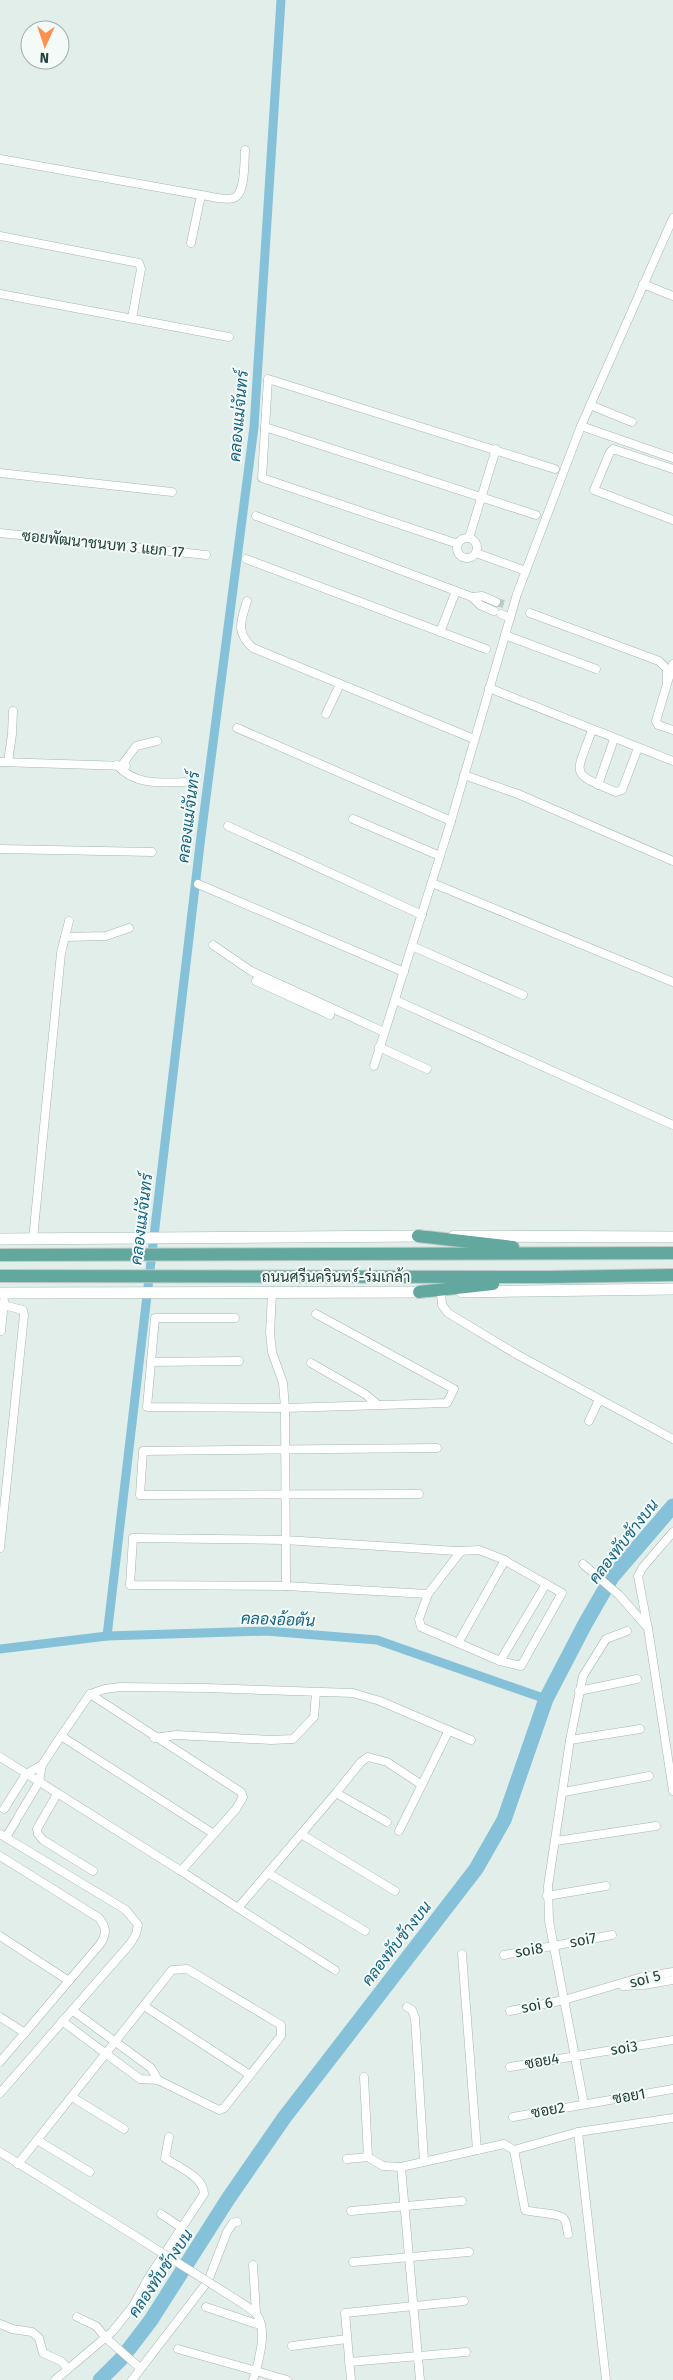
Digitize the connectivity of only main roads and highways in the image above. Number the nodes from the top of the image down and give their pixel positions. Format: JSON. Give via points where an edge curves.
{"nodes":[{"id":1,"x":418,"y":1236,"type":"junction"},
{"id":2,"x":673,"y":1237,"type":"edge"},
{"id":3,"x":0,"y":1239,"type":"edge"},
{"id":4,"x":673,"y":1253,"type":"edge"},
{"id":5,"x":566,"y":1254,"type":"junction"},
{"id":6,"x":0,"y":1255,"type":"edge"},
{"id":7,"x":673,"y":1275,"type":"edge"},
{"id":8,"x":0,"y":1276,"type":"edge"},
{"id":9,"x":550,"y":1277,"type":"junction"},
{"id":10,"x":673,"y":1289,"type":"edge"},
{"id":11,"x":2,"y":1292,"type":"edge"},
{"id":12,"x":419,"y":1292,"type":"junction"}],
"edges":[{"from":1,"to":2,"type":"main road"},
{"from":1,"to":3,"type":"main road"},
{"from":1,"to":5,"type":"main road"},
{"from":4,"to":5,"type":"main road","name":"ถนนศรีนครินทร์-ร่มเกล้า"},
{"from":5,"to":6,"type":"main road","name":"ถนนศรีนครินทร์-ร่มเกล้า"},
{"from":7,"to":9,"type":"main road","name":"ถนนศรีนครินทร์-ร่มเกล้า"},
{"from":8,"to":9,"type":"main road","name":"ถนนศรีนครินทร์-ร่มเกล้า"},
{"from":9,"to":12,"type":"main road"},
{"from":10,"to":12,"type":"main road","name":"ถนนศรีนครินทร์-ร่มเกล้า"},
{"from":11,"to":12,"type":"main road","name":"ถนนศรีนครินทร์-ร่มเกล้า"}]}
